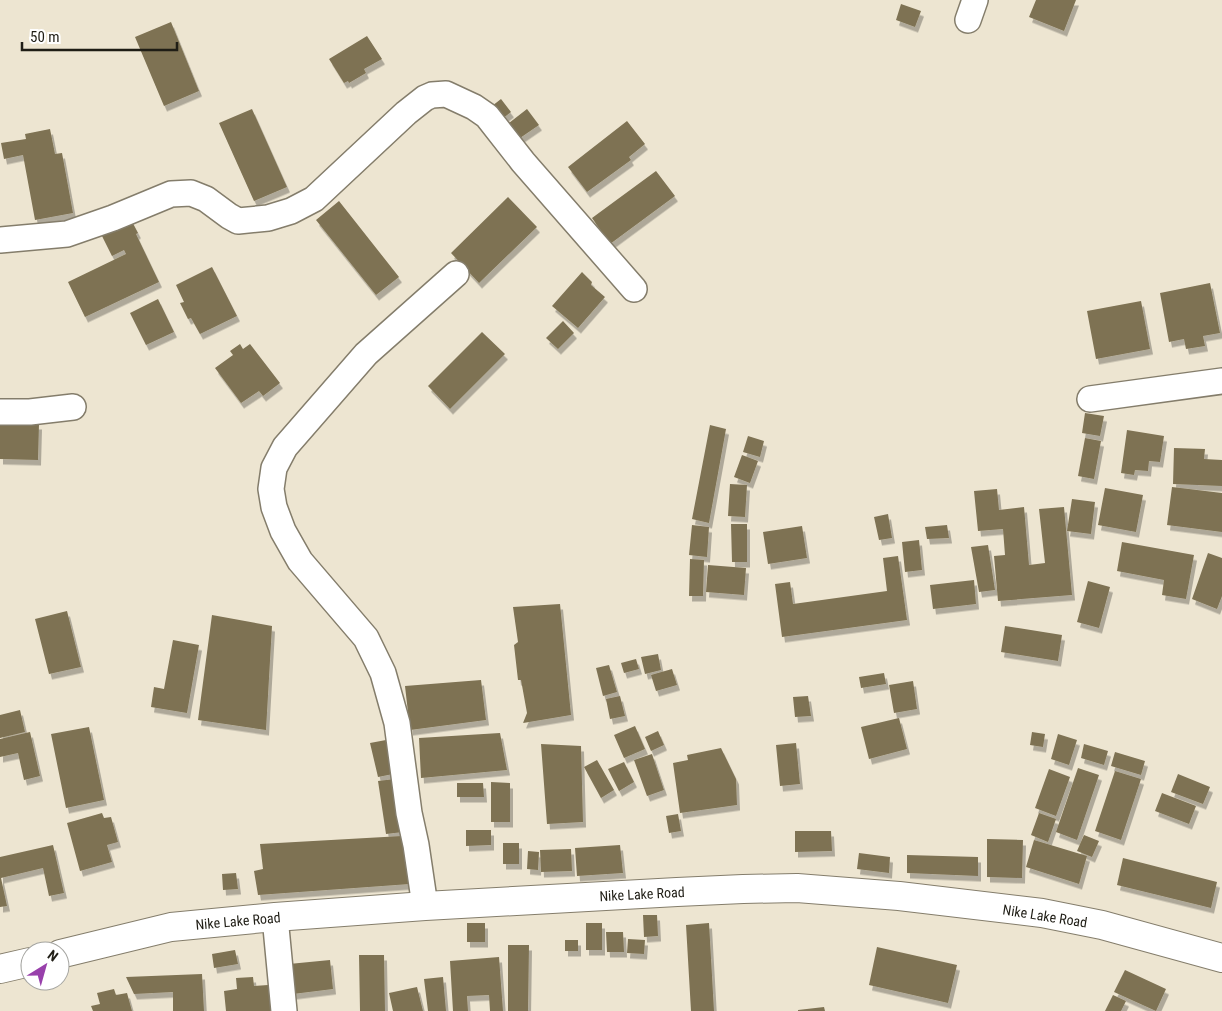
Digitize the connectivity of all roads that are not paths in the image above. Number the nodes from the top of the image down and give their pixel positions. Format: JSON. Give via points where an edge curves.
{"nodes":[{"id":1,"x":0,"y":240,"type":"edge"},
{"id":2,"x":456,"y":274,"type":"dead end"},
{"id":3,"x":634,"y":289,"type":"dead end"},
{"id":4,"x":1222,"y":381,"type":"edge"},
{"id":5,"x":1090,"y":399,"type":"dead end"},
{"id":6,"x":73,"y":407,"type":"dead end"},
{"id":7,"x":0,"y":412,"type":"edge"},
{"id":8,"x":425,"y":906,"type":"junction"},
{"id":9,"x":275,"y":918,"type":"junction"},
{"id":10,"x":70,"y":952,"type":"edge"},
{"id":11,"x":1222,"y":958,"type":"edge"},
{"id":12,"x":20,"y":964,"type":"edge"},
{"id":13,"x":0,"y":969,"type":"edge"},
{"id":14,"x":284,"y":1011,"type":"edge"}],
"edges":[{"from":1,"to":3,"type":"street","via":[[67,234],[171,194],[191,193],[238,220],[284,214],[314,199],[425,98],[446,94],[487,116]]},
{"from":2,"to":8,"type":"street","via":[[366,354],[285,447],[274,468],[271,488],[274,507],[300,561],[366,638],[383,673],[397,723]]},
{"from":4,"to":5,"type":"street"},
{"from":6,"to":7,"type":"street"},
{"from":8,"to":9,"type":"main road","name":"Nike Lake Road"},
{"from":8,"to":11,"type":"main road","name":"Nike Lake Road","via":[[743,888],[797,888],[1042,913],[1102,925]]},
{"from":9,"to":10,"type":"main road","name":"Nike Lake Road","via":[[172,927]]},
{"from":9,"to":14,"type":"street"},
{"from":12,"to":13,"type":"main road"}]}
